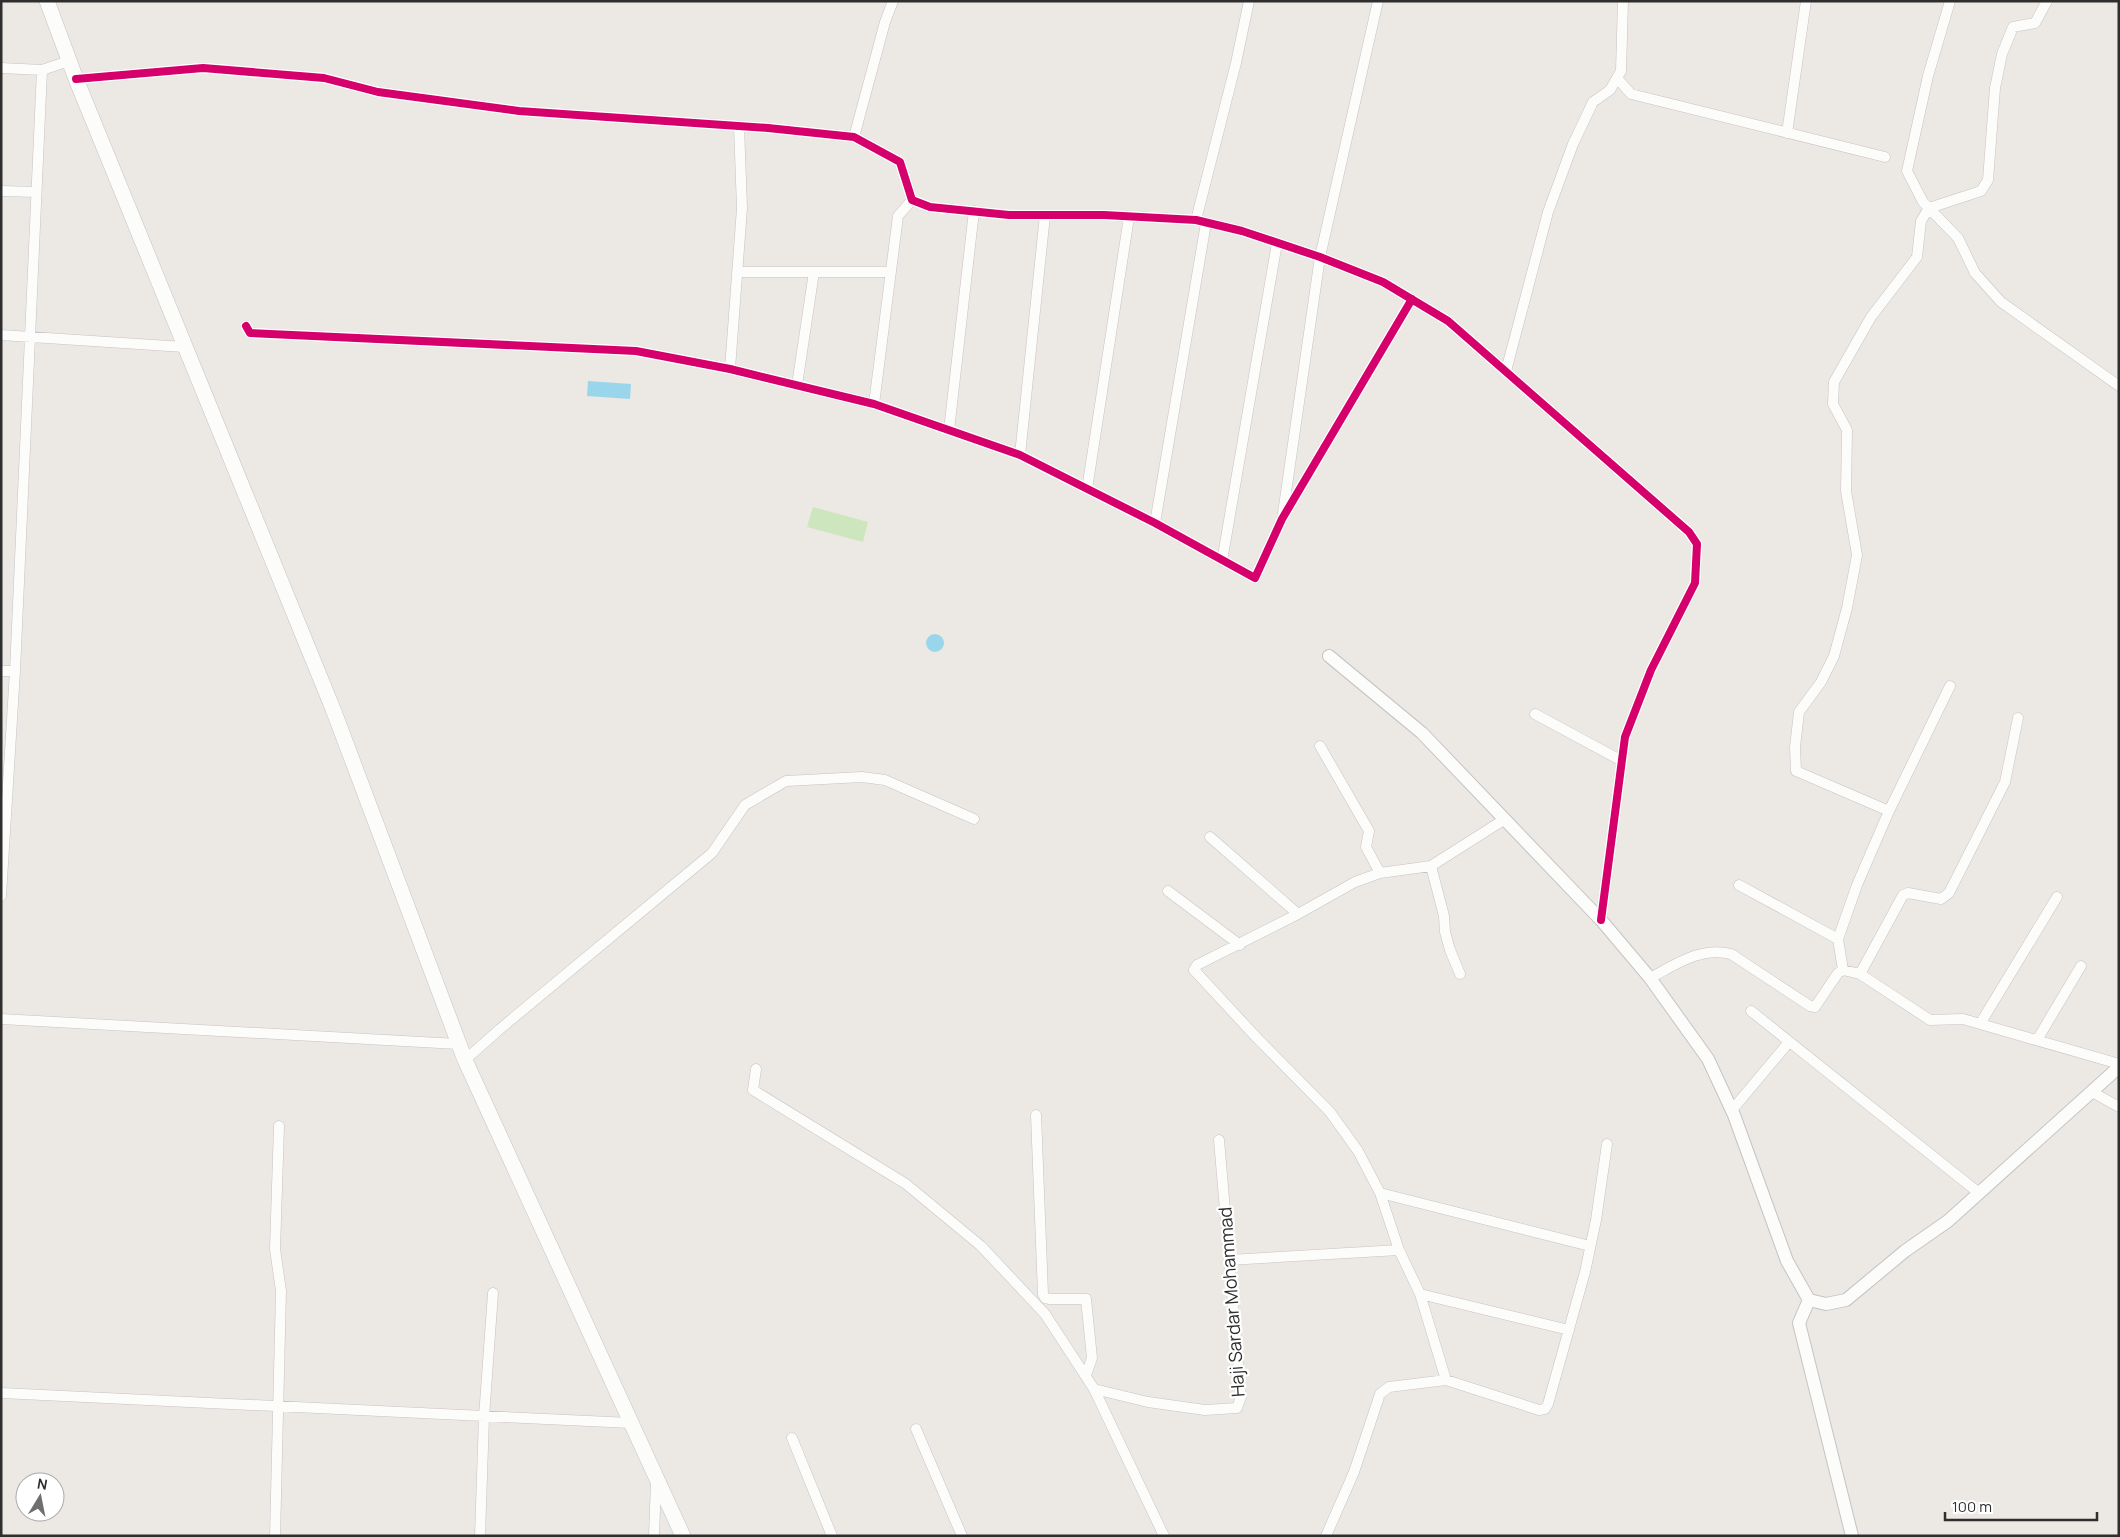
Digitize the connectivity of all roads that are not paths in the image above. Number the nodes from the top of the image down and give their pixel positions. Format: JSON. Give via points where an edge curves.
{"nodes":[{"id":1,"x":47,"y":1,"type":"edge"},
{"id":2,"x":894,"y":1,"type":"edge"},
{"id":3,"x":1249,"y":1,"type":"edge"},
{"id":4,"x":1378,"y":1,"type":"edge"},
{"id":5,"x":1623,"y":1,"type":"edge"},
{"id":6,"x":1806,"y":1,"type":"edge"},
{"id":7,"x":1950,"y":1,"type":"edge"},
{"id":8,"x":2048,"y":1,"type":"edge"},
{"id":9,"x":69,"y":61,"type":"junction"},
{"id":10,"x":1,"y":68,"type":"edge"},
{"id":11,"x":42,"y":70,"type":"junction"},
{"id":12,"x":1617,"y":78,"type":"junction"},
{"id":13,"x":76,"y":79,"type":"junction"},
{"id":14,"x":739,"y":126,"type":"junction"},
{"id":15,"x":1787,"y":133,"type":"junction"},
{"id":16,"x":854,"y":137,"type":"junction"},
{"id":17,"x":1885,"y":157,"type":"dead end"},
{"id":18,"x":1,"y":191,"type":"edge"},
{"id":19,"x":36,"y":192,"type":"junction"},
{"id":20,"x":912,"y":200,"type":"junction"},
{"id":21,"x":1929,"y":208,"type":"junction"},
{"id":22,"x":974,"y":211,"type":"junction"},
{"id":23,"x":1046,"y":215,"type":"junction"},
{"id":24,"x":1129,"y":216,"type":"junction"},
{"id":25,"x":1201,"y":221,"type":"junction"},
{"id":26,"x":1277,"y":243,"type":"junction"},
{"id":27,"x":1320,"y":257,"type":"junction"},
{"id":28,"x":738,"y":272,"type":"junction"},
{"id":29,"x":814,"y":272,"type":"junction"},
{"id":30,"x":891,"y":272,"type":"junction"},
{"id":31,"x":1412,"y":299,"type":"junction"},
{"id":32,"x":246,"y":326,"type":"dead end"},
{"id":33,"x":1,"y":335,"type":"edge"},
{"id":34,"x":32,"y":336,"type":"junction"},
{"id":35,"x":184,"y":347,"type":"junction"},
{"id":36,"x":730,"y":369,"type":"junction"},
{"id":37,"x":1506,"y":371,"type":"junction"},
{"id":38,"x":797,"y":385,"type":"junction"},
{"id":39,"x":2119,"y":386,"type":"edge"},
{"id":40,"x":874,"y":404,"type":"junction"},
{"id":41,"x":948,"y":430,"type":"junction"},
{"id":42,"x":1020,"y":455,"type":"junction"},
{"id":43,"x":1086,"y":489,"type":"junction"},
{"id":44,"x":1282,"y":519,"type":"junction"},
{"id":45,"x":1155,"y":523,"type":"junction"},
{"id":46,"x":1222,"y":561,"type":"junction"},
{"id":47,"x":1329,"y":656,"type":"dead end"},
{"id":48,"x":1,"y":670,"type":"edge"},
{"id":49,"x":15,"y":671,"type":"junction"},
{"id":50,"x":1950,"y":686,"type":"dead end"},
{"id":51,"x":1535,"y":714,"type":"dead end"},
{"id":52,"x":2018,"y":718,"type":"dead end"},
{"id":53,"x":1320,"y":746,"type":"dead end"},
{"id":54,"x":1622,"y":761,"type":"junction"},
{"id":55,"x":1889,"y":811,"type":"junction"},
{"id":56,"x":974,"y":818,"type":"dead end"},
{"id":57,"x":1505,"y":819,"type":"junction"},
{"id":58,"x":1210,"y":837,"type":"dead end"},
{"id":59,"x":1431,"y":866,"type":"junction"},
{"id":60,"x":1380,"y":873,"type":"junction"},
{"id":61,"x":1739,"y":885,"type":"dead end"},
{"id":62,"x":1168,"y":891,"type":"dead end"},
{"id":63,"x":1,"y":896,"type":"edge"},
{"id":64,"x":2057,"y":897,"type":"dead end"},
{"id":65,"x":1298,"y":914,"type":"junction"},
{"id":66,"x":1601,"y":920,"type":"junction"},
{"id":67,"x":1838,"y":940,"type":"junction"},
{"id":68,"x":1240,"y":945,"type":"junction"},
{"id":69,"x":2081,"y":966,"type":"dead end"},
{"id":70,"x":1843,"y":970,"type":"junction"},
{"id":71,"x":1460,"y":974,"type":"dead end"},
{"id":72,"x":1860,"y":974,"type":"junction"},
{"id":73,"x":1650,"y":978,"type":"junction"},
{"id":74,"x":1751,"y":1011,"type":"dead end"},
{"id":75,"x":1,"y":1019,"type":"edge"},
{"id":76,"x":1980,"y":1024,"type":"junction"},
{"id":77,"x":2037,"y":1040,"type":"junction"},
{"id":78,"x":1789,"y":1042,"type":"junction"},
{"id":79,"x":458,"y":1044,"type":"junction"},
{"id":80,"x":465,"y":1060,"type":"junction"},
{"id":81,"x":2119,"y":1066,"type":"edge"},
{"id":82,"x":756,"y":1069,"type":"dead end"},
{"id":83,"x":2092,"y":1092,"type":"junction"},
{"id":84,"x":2119,"y":1107,"type":"edge"},
{"id":85,"x":1732,"y":1110,"type":"junction"},
{"id":86,"x":1036,"y":1115,"type":"dead end"},
{"id":87,"x":279,"y":1126,"type":"dead end"},
{"id":88,"x":1219,"y":1140,"type":"dead end"},
{"id":89,"x":1607,"y":1144,"type":"dead end"},
{"id":90,"x":1380,"y":1193,"type":"junction"},
{"id":91,"x":1979,"y":1193,"type":"junction"},
{"id":92,"x":1590,"y":1246,"type":"junction"},
{"id":93,"x":1399,"y":1250,"type":"junction"},
{"id":94,"x":1229,"y":1260,"type":"junction"},
{"id":95,"x":493,"y":1293,"type":"dead end"},
{"id":96,"x":1420,"y":1294,"type":"junction"},
{"id":97,"x":1809,"y":1300,"type":"junction"},
{"id":98,"x":1569,"y":1330,"type":"junction"},
{"id":99,"x":1086,"y":1375,"type":"junction"},
{"id":100,"x":1446,"y":1380,"type":"junction"},
{"id":101,"x":1094,"y":1389,"type":"junction"},
{"id":102,"x":1,"y":1393,"type":"edge"},
{"id":103,"x":279,"y":1405,"type":"junction"},
{"id":104,"x":484,"y":1417,"type":"junction"},
{"id":105,"x":631,"y":1423,"type":"junction"},
{"id":106,"x":916,"y":1429,"type":"dead end"},
{"id":107,"x":792,"y":1438,"type":"dead end"},
{"id":108,"x":656,"y":1479,"type":"junction"},
{"id":109,"x":275,"y":1536,"type":"edge"},
{"id":110,"x":480,"y":1536,"type":"edge"},
{"id":111,"x":654,"y":1536,"type":"edge"},
{"id":112,"x":683,"y":1536,"type":"edge"},
{"id":113,"x":832,"y":1536,"type":"edge"},
{"id":114,"x":962,"y":1536,"type":"edge"},
{"id":115,"x":1164,"y":1536,"type":"edge"},
{"id":116,"x":1326,"y":1536,"type":"edge"},
{"id":117,"x":1852,"y":1536,"type":"edge"}],
"edges":[{"from":1,"to":9,"type":"main road"},
{"from":2,"to":16,"type":"street","via":[[885,22]]},
{"from":3,"to":25,"type":"street"},
{"from":4,"to":27,"type":"street"},
{"from":5,"to":12,"type":"street","via":[[1621,71]]},
{"from":6,"to":15,"type":"street"},
{"from":7,"to":21,"type":"street","via":[[1928,76],[1907,171]]},
{"from":8,"to":21,"type":"street","via":[[2035,23],[2014,28],[2002,54],[1995,88],[1988,180],[1981,191]]},
{"from":9,"to":11,"type":"street"},
{"from":9,"to":13,"type":"main road"},
{"from":10,"to":11,"type":"street"},
{"from":11,"to":19,"type":"street"},
{"from":12,"to":15,"type":"street","via":[[1630,94]]},
{"from":12,"to":37,"type":"street","via":[[1610,90],[1593,102],[1573,144],[1548,212]]},
{"from":13,"to":14,"type":"street","via":[[203,68],[324,78],[378,92],[519,111]]},
{"from":13,"to":35,"type":"main road"},
{"from":14,"to":16,"type":"street"},
{"from":14,"to":28,"type":"street","via":[[742,208]]},
{"from":15,"to":17,"type":"street"},
{"from":16,"to":20,"type":"street","via":[[900,162]]},
{"from":18,"to":19,"type":"street"},
{"from":19,"to":34,"type":"street"},
{"from":20,"to":22,"type":"street","via":[[930,206]]},
{"from":20,"to":30,"type":"street","via":[[898,216]]},
{"from":21,"to":39,"type":"street","via":[[1958,238],[1975,274],[2001,302]]},
{"from":21,"to":55,"type":"street","via":[[1921,221],[1917,257],[1871,317],[1834,382],[1833,404],[1846,430],[1846,490],[1857,555],[1834,656],[1821,682],[1799,712],[1795,747],[1796,771]]},
{"from":22,"to":23,"type":"street"},
{"from":22,"to":41,"type":"street"},
{"from":23,"to":24,"type":"street"},
{"from":23,"to":42,"type":"street"},
{"from":24,"to":25,"type":"street"},
{"from":24,"to":43,"type":"street"},
{"from":25,"to":26,"type":"street"},
{"from":25,"to":45,"type":"street"},
{"from":26,"to":27,"type":"street"},
{"from":26,"to":46,"type":"street"},
{"from":27,"to":31,"type":"street","via":[[1383,282]]},
{"from":27,"to":44,"type":"street"},
{"from":28,"to":29,"type":"street"},
{"from":28,"to":36,"type":"street"},
{"from":29,"to":30,"type":"street"},
{"from":29,"to":38,"type":"street"},
{"from":30,"to":40,"type":"street"},
{"from":31,"to":37,"type":"street","via":[[1448,321]]},
{"from":31,"to":44,"type":"street"},
{"from":32,"to":36,"type":"street","via":[[250,333],[636,351]]},
{"from":33,"to":34,"type":"street"},
{"from":34,"to":35,"type":"street"},
{"from":34,"to":49,"type":"street"},
{"from":35,"to":79,"type":"main road","via":[[333,709]]},
{"from":36,"to":38,"type":"street"},
{"from":37,"to":54,"type":"street","via":[[1690,532],[1697,544],[1695,583],[1648,678],[1625,737]]},
{"from":38,"to":40,"type":"street"},
{"from":40,"to":41,"type":"street"},
{"from":41,"to":42,"type":"street"},
{"from":42,"to":43,"type":"street"},
{"from":43,"to":45,"type":"street"},
{"from":44,"to":46,"type":"street","via":[[1255,578]]},
{"from":45,"to":46,"type":"street"},
{"from":47,"to":57,"type":"street","via":[[1422,733]]},
{"from":48,"to":49,"type":"street"},
{"from":49,"to":63,"type":"street"},
{"from":50,"to":55,"type":"street"},
{"from":51,"to":54,"type":"street"},
{"from":52,"to":72,"type":"street","via":[[2005,782],[1949,893],[1941,899],[1908,893],[1902,895]]},
{"from":53,"to":60,"type":"street","via":[[1369,831],[1366,848]]},
{"from":54,"to":66,"type":"street"},
{"from":55,"to":67,"type":"street","via":[[1857,885]]},
{"from":56,"to":80,"type":"street","via":[[885,780],[862,777],[786,781],[745,805],[712,853]]},
{"from":57,"to":59,"type":"street"},
{"from":57,"to":66,"type":"street"},
{"from":58,"to":65,"type":"street"},
{"from":59,"to":60,"type":"street"},
{"from":59,"to":71,"type":"street","via":[[1445,932]]},
{"from":60,"to":65,"type":"street","via":[[1355,882]]},
{"from":61,"to":67,"type":"street"},
{"from":62,"to":68,"type":"street"},
{"from":64,"to":76,"type":"street"},
{"from":65,"to":68,"type":"street"},
{"from":66,"to":73,"type":"street"},
{"from":67,"to":70,"type":"street"},
{"from":68,"to":90,"type":"street","via":[[1197,965],[1195,973],[1330,1112],[1358,1151]]},
{"from":69,"to":77,"type":"street"},
{"from":70,"to":72,"type":"street"},
{"from":70,"to":73,"type":"street","via":[[1815,1007],[1724,952],[1695,955]]},
{"from":72,"to":76,"type":"street","via":[[1930,1020],[1963,1019]]},
{"from":73,"to":85,"type":"street","via":[[1708,1059]]},
{"from":74,"to":78,"type":"street"},
{"from":75,"to":79,"type":"street"},
{"from":76,"to":77,"type":"street"},
{"from":77,"to":81,"type":"street"},
{"from":78,"to":85,"type":"street"},
{"from":78,"to":91,"type":"street"},
{"from":79,"to":80,"type":"main road"},
{"from":80,"to":105,"type":"main road"},
{"from":81,"to":83,"type":"street"},
{"from":82,"to":99,"type":"street","via":[[753,1090],[906,1184],[981,1246],[1045,1314]]},
{"from":83,"to":84,"type":"street"},
{"from":83,"to":91,"type":"street"},
{"from":85,"to":97,"type":"street","via":[[1786,1261]]},
{"from":86,"to":99,"type":"street","via":[[1043,1294],[1050,1300],[1086,1299],[1092,1358]]},
{"from":87,"to":103,"type":"street","via":[[275,1249],[281,1291]]},
{"from":88,"to":94,"type":"street","name":"Haji Sardar Mohammad"},
{"from":89,"to":92,"type":"street"},
{"from":90,"to":92,"type":"street"},
{"from":90,"to":93,"type":"street"},
{"from":91,"to":97,"type":"street","via":[[1846,1300],[1826,1304]]},
{"from":92,"to":98,"type":"street"},
{"from":93,"to":94,"type":"street"},
{"from":93,"to":96,"type":"street"},
{"from":94,"to":101,"type":"street","name":"Haji Sardar Mohammad","via":[[1241,1397],[1237,1408],[1205,1410],[1148,1402]]},
{"from":95,"to":104,"type":"street"},
{"from":96,"to":98,"type":"street"},
{"from":96,"to":100,"type":"street"},
{"from":97,"to":117,"type":"street","via":[[1799,1324]]},
{"from":98,"to":100,"type":"street","via":[[1545,1409],[1539,1410]]},
{"from":99,"to":101,"type":"street"},
{"from":100,"to":116,"type":"street","via":[[1389,1387],[1380,1394],[1354,1472]]},
{"from":101,"to":115,"type":"street"},
{"from":102,"to":103,"type":"street"},
{"from":103,"to":104,"type":"street"},
{"from":103,"to":109,"type":"street"},
{"from":104,"to":105,"type":"street"},
{"from":104,"to":110,"type":"street"},
{"from":105,"to":108,"type":"main road"},
{"from":106,"to":114,"type":"street"},
{"from":107,"to":113,"type":"street"},
{"from":108,"to":111,"type":"street"},
{"from":108,"to":112,"type":"main road"}]}
